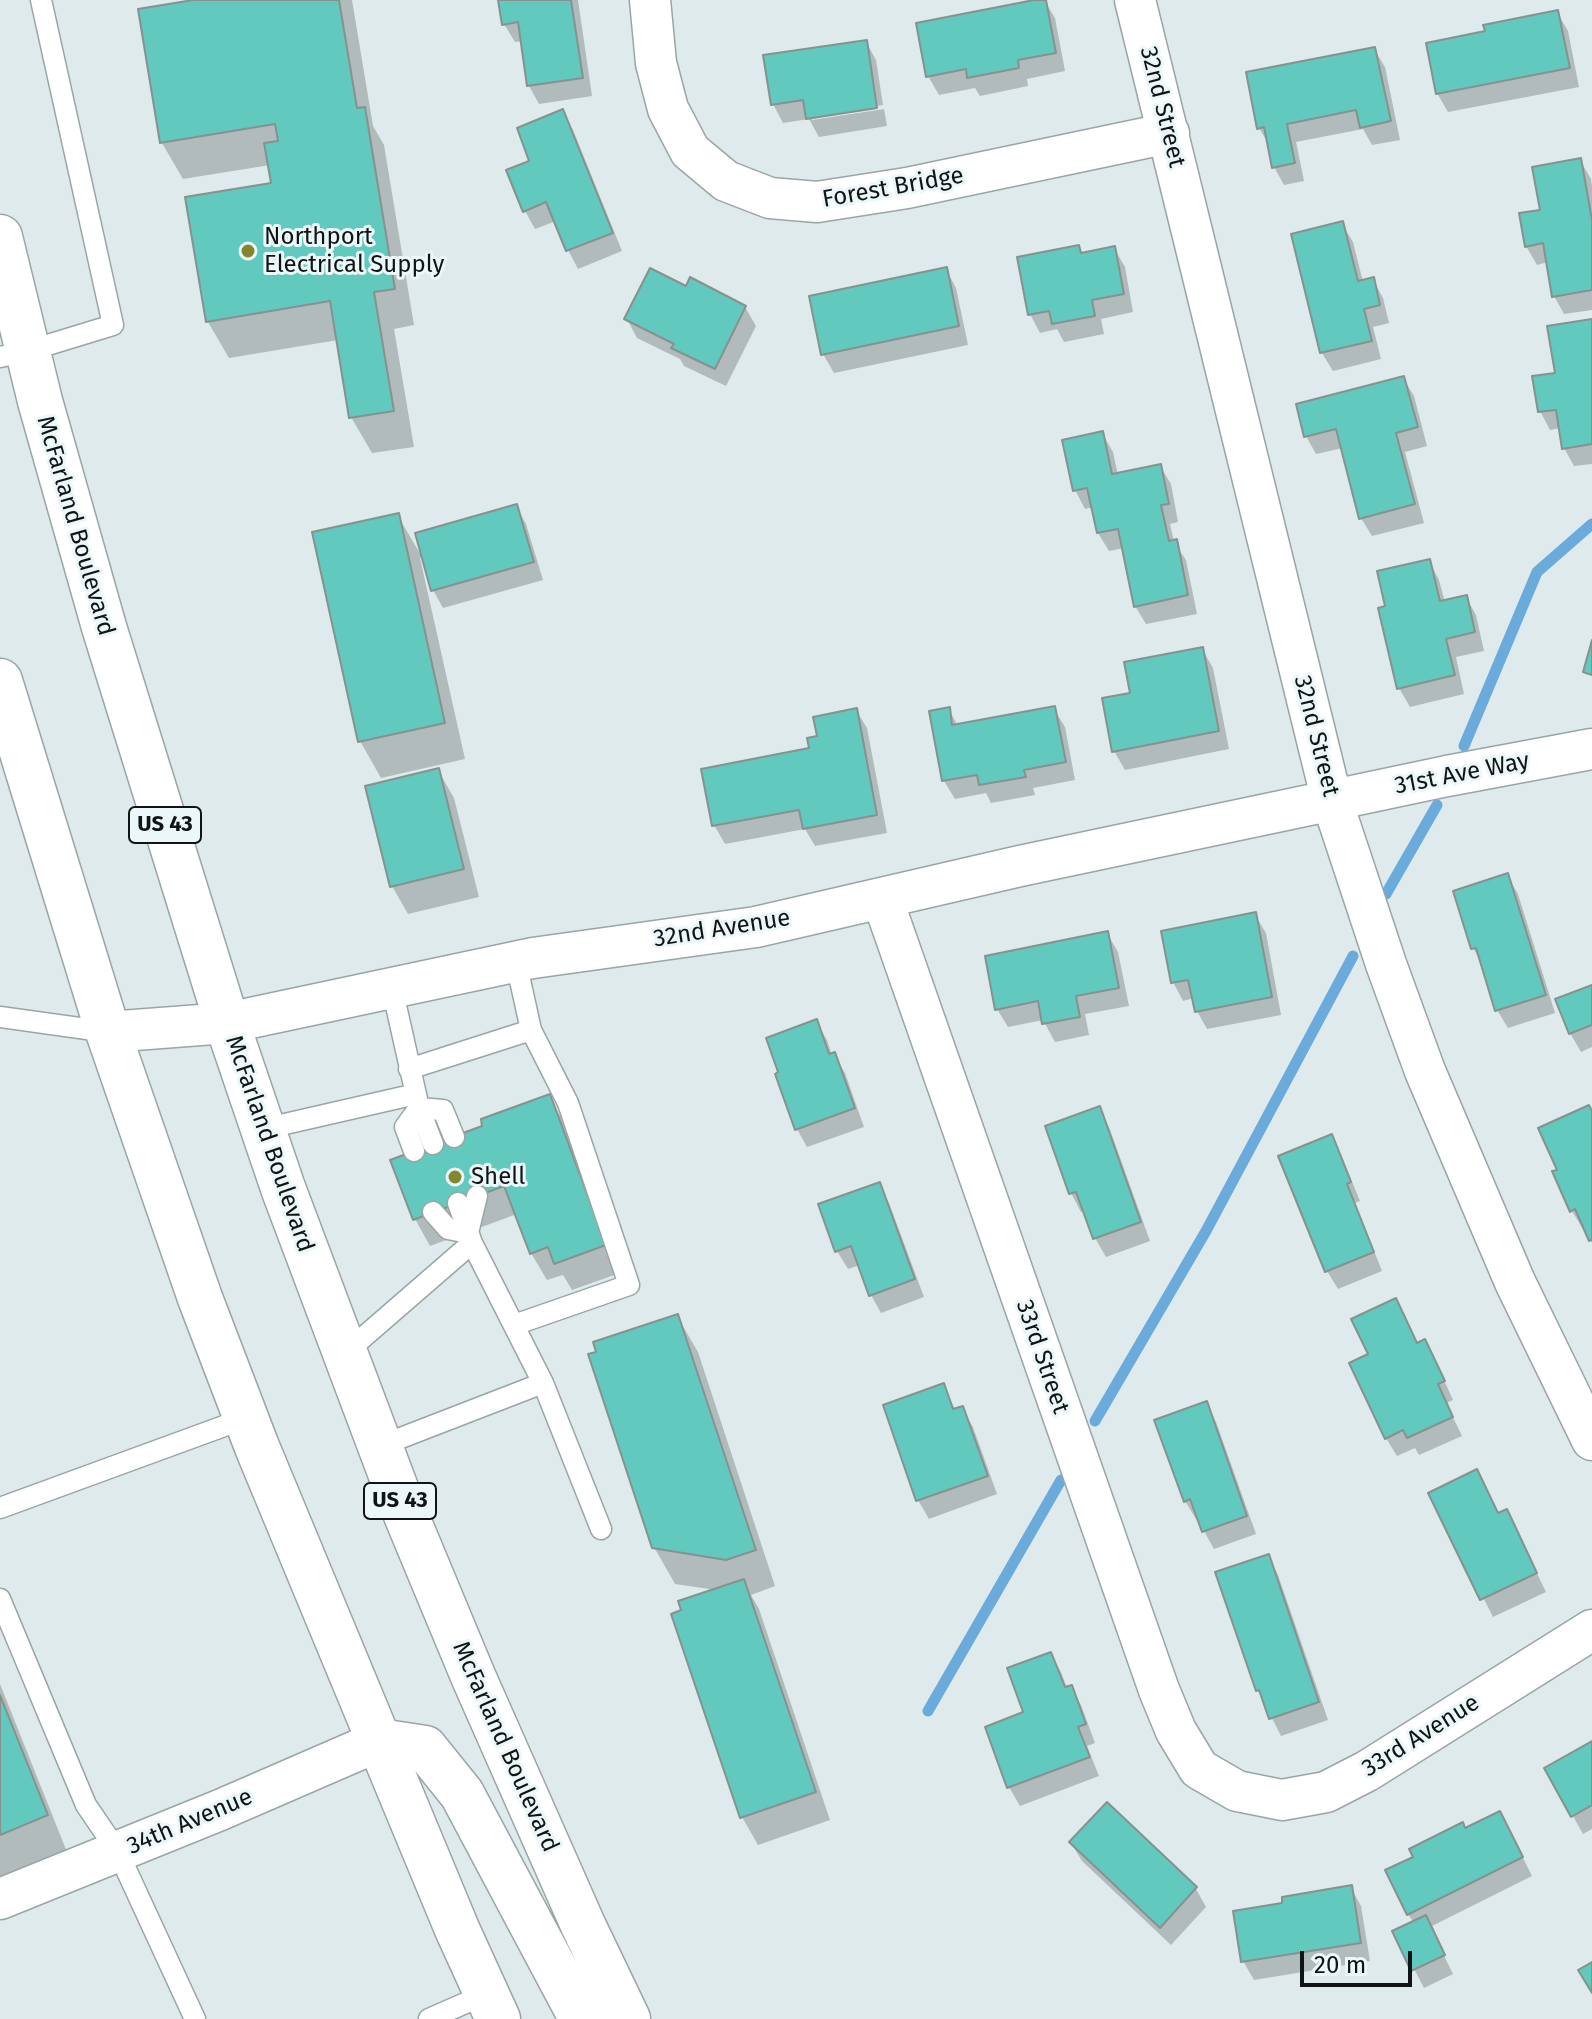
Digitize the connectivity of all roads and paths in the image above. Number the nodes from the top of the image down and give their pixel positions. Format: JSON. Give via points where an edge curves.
{"nodes":[{"id":1,"x":41,"y":0,"type":"edge"},
{"id":2,"x":650,"y":0,"type":"edge"},
{"id":3,"x":1139,"y":1,"type":"edge"},
{"id":4,"x":1169,"y":133,"type":"junction"},
{"id":5,"x":0,"y":237,"type":"edge"},
{"id":6,"x":14,"y":354,"type":"edge"},
{"id":7,"x":0,"y":681,"type":"edge"},
{"id":8,"x":1592,"y":749,"type":"edge"},
{"id":9,"x":1332,"y":801,"type":"junction"},
{"id":10,"x":882,"y":898,"type":"junction"},
{"id":11,"x":516,"y":962,"type":"junction"},
{"id":12,"x":392,"y":988,"type":"junction"},
{"id":13,"x":0,"y":1017,"type":"edge"},
{"id":14,"x":227,"y":1023,"type":"junction"},
{"id":15,"x":531,"y":1030,"type":"junction"},
{"id":16,"x":108,"y":1032,"type":"junction"},
{"id":17,"x":409,"y":1069,"type":"junction"},
{"id":18,"x":418,"y":1101,"type":"junction"},
{"id":19,"x":263,"y":1129,"type":"junction"},
{"id":20,"x":454,"y":1137,"type":"dead end"},
{"id":21,"x":424,"y":1148,"type":"dead end"},
{"id":22,"x":467,"y":1200,"type":"dead end"},
{"id":23,"x":433,"y":1212,"type":"dead end"},
{"id":24,"x":470,"y":1238,"type":"junction"},
{"id":25,"x":514,"y":1325,"type":"junction"},
{"id":26,"x":344,"y":1354,"type":"junction"},
{"id":27,"x":543,"y":1383,"type":"junction"},
{"id":28,"x":246,"y":1418,"type":"junction"},
{"id":29,"x":1592,"y":1440,"type":"edge"},
{"id":30,"x":380,"y":1446,"type":"junction"},
{"id":31,"x":0,"y":1508,"type":"edge"},
{"id":32,"x":601,"y":1529,"type":"dead end"},
{"id":33,"x":0,"y":1599,"type":"edge"},
{"id":34,"x":1592,"y":1630,"type":"edge"},
{"id":35,"x":379,"y":1741,"type":"junction"},
{"id":36,"x":1237,"y":1791,"type":"joint"},
{"id":37,"x":118,"y":1852,"type":"junction"},
{"id":38,"x":0,"y":1899,"type":"edge"},
{"id":39,"x":492,"y":2006,"type":"edge"},
{"id":40,"x":195,"y":2019,"type":"edge"},
{"id":41,"x":429,"y":2019,"type":"edge"},
{"id":42,"x":596,"y":2019,"type":"edge"},
{"id":43,"x":628,"y":2019,"type":"edge"}],
"edges":[{"from":1,"to":6,"type":"lane","via":[[113,325]]},
{"from":2,"to":4,"type":"street","name":"Forest Bridge","via":[[656,63],[668,109],[690,151],[726,181],[770,198],[847,198]]},
{"from":3,"to":4,"type":"street","name":"32nd Street"},
{"from":4,"to":9,"type":"street","name":"32nd Street"},
{"from":5,"to":6,"type":"highway","name":"McFarland Boulevard","number":"US 43"},
{"from":6,"to":14,"type":"highway","name":"McFarland Boulevard","number":"US 43","via":[[40,401]]},
{"from":7,"to":16,"type":"highway"},
{"from":8,"to":9,"type":"street","name":"31st Ave Way"},
{"from":9,"to":10,"type":"street","name":"32nd Avenue"},
{"from":9,"to":29,"type":"street","name":"32nd Street","via":[[1425,1071],[1515,1282]]},
{"from":10,"to":11,"type":"street","name":"32nd Avenue","via":[[756,927]]},
{"from":10,"to":36,"type":"street","name":"33rd Street","via":[[1159,1690],[1199,1769]]},
{"from":11,"to":12,"type":"street","name":"32nd Avenue"},
{"from":11,"to":15,"type":"lane"},
{"from":12,"to":14,"type":"street","name":"32nd Avenue"},
{"from":12,"to":17,"type":"lane"},
{"from":13,"to":16,"type":"lane"},
{"from":14,"to":16,"type":"street","name":"32nd Avenue"},
{"from":14,"to":19,"type":"highway","name":"McFarland Boulevard","number":"US 43"},
{"from":15,"to":17,"type":"lane"},
{"from":15,"to":25,"type":"lane","via":[[568,1103],[629,1285]]},
{"from":16,"to":28,"type":"highway"},
{"from":17,"to":18,"type":"lane"},
{"from":18,"to":19,"type":"lane"},
{"from":18,"to":20,"type":"lane","via":[[443,1110]]},
{"from":18,"to":21,"type":"lane"},
{"from":19,"to":26,"type":"highway","name":"McFarland Boulevard","number":"US 43"},
{"from":22,"to":24,"type":"lane"},
{"from":23,"to":24,"type":"lane","via":[[448,1229]]},
{"from":24,"to":25,"type":"lane"},
{"from":24,"to":26,"type":"lane"},
{"from":25,"to":27,"type":"lane"},
{"from":26,"to":30,"type":"highway","name":"McFarland Boulevard","number":"US 43"},
{"from":27,"to":30,"type":"lane"},
{"from":27,"to":32,"type":"lane"},
{"from":28,"to":31,"type":"lane"},
{"from":28,"to":35,"type":"highway"},
{"from":30,"to":43,"type":"highway","name":"McFarland Boulevard","number":"US 43","via":[[473,1676]]},
{"from":33,"to":37,"type":"lane","via":[[86,1805]]},
{"from":34,"to":36,"type":"street","name":"33rd Avenue","via":[[1326,1792],[1282,1800]]},
{"from":35,"to":37,"type":"street","name":"34th Avenue"},
{"from":35,"to":39,"type":"highway"},
{"from":35,"to":42,"type":"highway","via":[[425,1748],[462,1794],[578,2012]]},
{"from":37,"to":38,"type":"street","name":"34th Avenue"},
{"from":37,"to":40,"type":"lane"},
{"from":39,"to":41,"type":"lane"}]}
